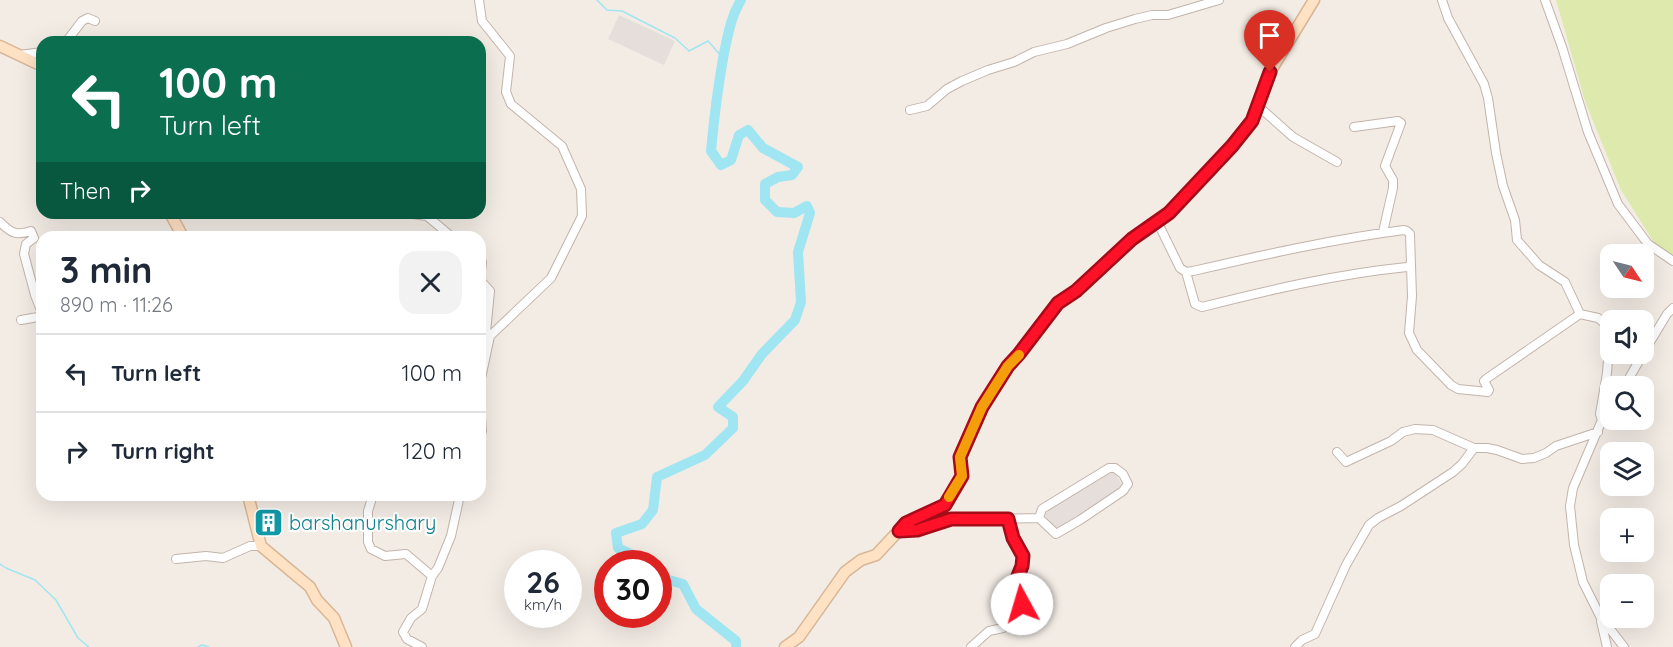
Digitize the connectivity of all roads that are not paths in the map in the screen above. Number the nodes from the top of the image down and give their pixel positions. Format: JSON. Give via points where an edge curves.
{"nodes":[{"id":1,"x":478,"y":0,"type":"edge"},
{"id":2,"x":1219,"y":0,"type":"edge"},
{"id":3,"x":1314,"y":0,"type":"edge"},
{"id":4,"x":1442,"y":0,"type":"edge"},
{"id":5,"x":1545,"y":0,"type":"edge"},
{"id":6,"x":95,"y":21,"type":"dead end"},
{"id":7,"x":71,"y":36,"type":"edge"},
{"id":8,"x":0,"y":46,"type":"edge"},
{"id":9,"x":36,"y":53,"type":"edge"},
{"id":10,"x":20,"y":55,"type":"junction"},
{"id":11,"x":36,"y":63,"type":"edge"},
{"id":12,"x":1258,"y":106,"type":"junction"},
{"id":13,"x":910,"y":110,"type":"dead end"},
{"id":14,"x":1354,"y":127,"type":"dead end"},
{"id":15,"x":1337,"y":162,"type":"dead end"},
{"id":16,"x":431,"y":219,"type":"edge"},
{"id":17,"x":0,"y":222,"type":"edge"},
{"id":18,"x":1157,"y":222,"type":"junction"},
{"id":19,"x":445,"y":231,"type":"edge"},
{"id":20,"x":1383,"y":232,"type":"junction"},
{"id":21,"x":1673,"y":261,"type":"edge"},
{"id":22,"x":1410,"y":265,"type":"junction"},
{"id":23,"x":1186,"y":272,"type":"junction"},
{"id":24,"x":486,"y":287,"type":"edge"},
{"id":25,"x":36,"y":298,"type":"edge"},
{"id":26,"x":1673,"y":308,"type":"edge"},
{"id":27,"x":1580,"y":314,"type":"junction"},
{"id":28,"x":36,"y":317,"type":"edge"},
{"id":29,"x":21,"y":320,"type":"dead end"},
{"id":30,"x":486,"y":332,"type":"edge"},
{"id":31,"x":486,"y":332,"type":"edge"},
{"id":32,"x":490,"y":336,"type":"junction"},
{"id":33,"x":1654,"y":336,"type":"edge"},
{"id":34,"x":486,"y":355,"type":"edge"},
{"id":35,"x":1606,"y":376,"type":"edge"},
{"id":36,"x":1600,"y":426,"type":"edge"},
{"id":37,"x":1598,"y":432,"type":"junction"},
{"id":38,"x":1474,"y":448,"type":"junction"},
{"id":39,"x":1338,"y":452,"type":"dead end"},
{"id":40,"x":250,"y":501,"type":"edge"},
{"id":41,"x":371,"y":501,"type":"edge"},
{"id":42,"x":459,"y":501,"type":"edge"},
{"id":43,"x":1039,"y":518,"type":"junction"},
{"id":44,"x":1008,"y":519,"type":"junction"},
{"id":45,"x":899,"y":531,"type":"junction"},
{"id":46,"x":261,"y":546,"type":"junction"},
{"id":47,"x":176,"y":559,"type":"dead end"},
{"id":48,"x":432,"y":576,"type":"junction"},
{"id":49,"x":1600,"y":616,"type":"edge"},
{"id":50,"x":1603,"y":628,"type":"edge"},
{"id":51,"x":1609,"y":628,"type":"edge"},
{"id":52,"x":346,"y":647,"type":"edge"},
{"id":53,"x":422,"y":647,"type":"edge"},
{"id":54,"x":785,"y":647,"type":"edge"},
{"id":55,"x":971,"y":647,"type":"edge"},
{"id":56,"x":1295,"y":647,"type":"edge"},
{"id":57,"x":1607,"y":647,"type":"edge"},
{"id":58,"x":1624,"y":647,"type":"edge"}],
"edges":[{"from":1,"to":32,"type":"street","via":[[482,21],[510,56],[506,92],[511,104],[562,146],[581,189],[582,216],[551,278]]},
{"from":2,"to":13,"type":"street","via":[[1168,15],[1135,19],[1034,52],[962,81],[927,106]]},
{"from":3,"to":12,"type":"street","via":[[1270,72]]},
{"from":4,"to":27,"type":"street","via":[[1484,84],[1517,240],[1539,265],[1565,282]]},
{"from":5,"to":21,"type":"street","via":[[1588,132],[1618,204],[1648,244]]},
{"from":6,"to":7,"type":"street","via":[[82,21]]},
{"from":8,"to":10,"type":"street"},
{"from":9,"to":10,"type":"street"},
{"from":10,"to":11,"type":"street"},
{"from":12,"to":15,"type":"street","via":[[1293,137]]},
{"from":12,"to":18,"type":"street","via":[[1252,121],[1232,146]]},
{"from":14,"to":20,"type":"street","via":[[1401,123],[1385,166],[1393,188]]},
{"from":16,"to":19,"type":"street"},
{"from":17,"to":25,"type":"street","via":[[9,231],[31,231],[34,238],[26,244],[24,254]]},
{"from":18,"to":23,"type":"street","via":[[1180,268]]},
{"from":18,"to":45,"type":"street","via":[[1058,303],[1008,366],[982,407],[960,457],[962,476],[945,505],[906,523]]},
{"from":20,"to":22,"type":"street","via":[[1404,230],[1410,234]]},
{"from":20,"to":23,"type":"street"},
{"from":22,"to":23,"type":"street","via":[[1289,286],[1202,307],[1196,304]]},
{"from":22,"to":27,"type":"street","via":[[1409,333],[1417,350],[1458,389],[1488,392],[1486,379]]},
{"from":24,"to":31,"type":"street","via":[[490,291]]},
{"from":26,"to":33,"type":"street"},
{"from":27,"to":35,"type":"street","via":[[1598,318],[1610,335]]},
{"from":28,"to":29,"type":"street"},
{"from":30,"to":32,"type":"street"},
{"from":32,"to":34,"type":"street"},
{"from":36,"to":37,"type":"street"},
{"from":37,"to":38,"type":"street","via":[[1534,458]]},
{"from":37,"to":49,"type":"street","via":[[1573,488],[1570,506],[1583,582]]},
{"from":38,"to":39,"type":"street","via":[[1433,430],[1415,429],[1346,462]]},
{"from":38,"to":56,"type":"street","via":[[1453,472],[1369,525],[1315,634]]},
{"from":40,"to":46,"type":"street"},
{"from":41,"to":48,"type":"street","via":[[368,511],[371,549],[385,556],[406,554]]},
{"from":42,"to":48,"type":"street","via":[[450,536]]},
{"from":43,"to":43,"type":"street","via":[[1042,509],[1109,468],[1115,468],[1128,484],[1056,534]]},
{"from":43,"to":44,"type":"street"},
{"from":44,"to":45,"type":"street","via":[[951,519],[917,530]]},
{"from":44,"to":55,"type":"street","via":[[1023,556],[1018,576],[1021,610],[1003,628],[989,631]]},
{"from":45,"to":54,"type":"street","via":[[876,555],[845,572],[799,637]]},
{"from":46,"to":47,"type":"street","via":[[250,546],[223,558]]},
{"from":46,"to":52,"type":"street","via":[[310,587],[334,618]]},
{"from":48,"to":53,"type":"street","via":[[422,609],[403,632],[407,639]]},
{"from":50,"to":57,"type":"street"},
{"from":51,"to":58,"type":"street"}]}
